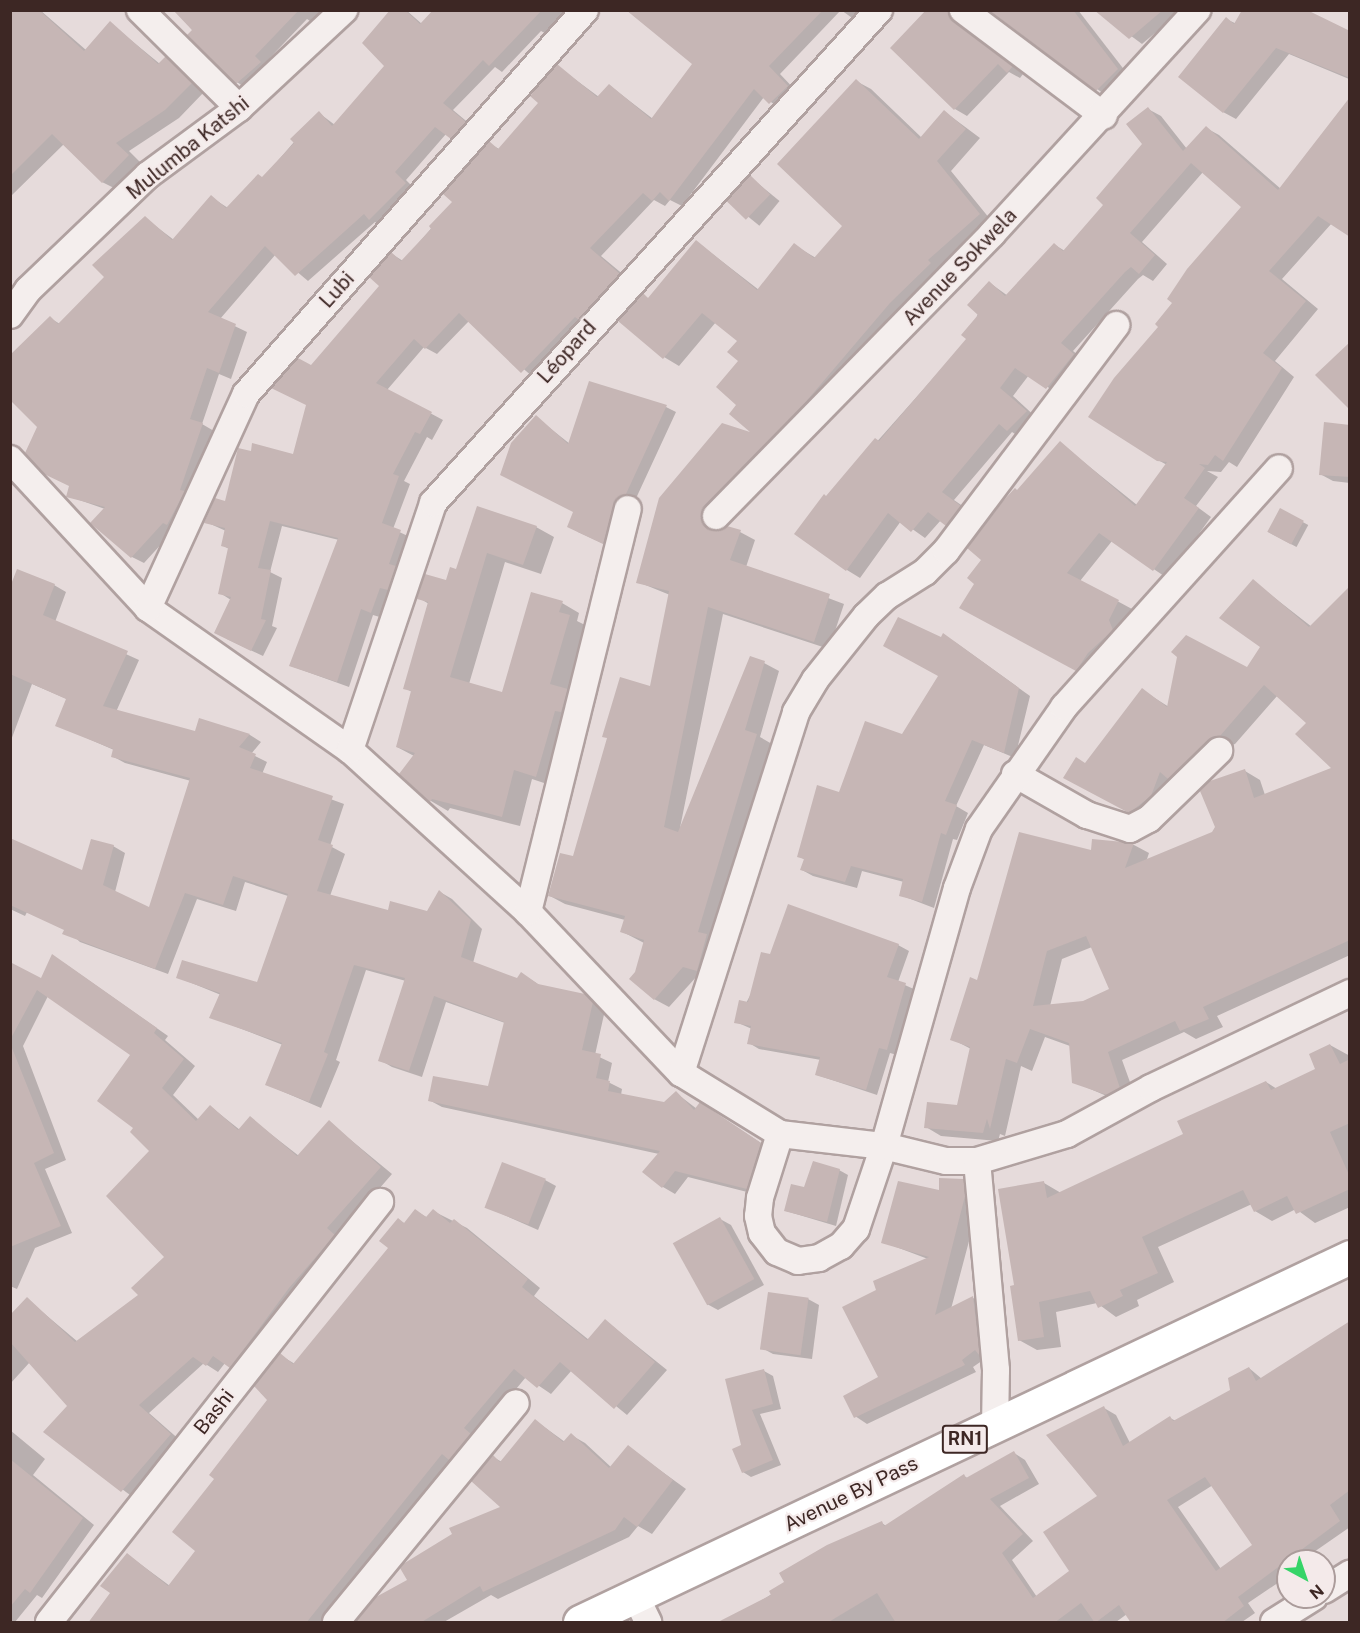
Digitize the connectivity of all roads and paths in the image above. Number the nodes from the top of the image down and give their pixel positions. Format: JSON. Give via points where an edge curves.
{"nodes":[{"id":1,"x":140,"y":10,"type":"edge"},
{"id":2,"x":344,"y":10,"type":"edge"},
{"id":3,"x":585,"y":10,"type":"edge"},
{"id":4,"x":879,"y":10,"type":"edge"},
{"id":5,"x":963,"y":10,"type":"edge"},
{"id":6,"x":1197,"y":10,"type":"edge"},
{"id":7,"x":239,"y":108,"type":"junction"},
{"id":8,"x":1104,"y":116,"type":"junction"},
{"id":9,"x":10,"y":315,"type":"edge"},
{"id":10,"x":1116,"y":325,"type":"dead end"},
{"id":11,"x":10,"y":459,"type":"edge"},
{"id":12,"x":1279,"y":468,"type":"dead end"},
{"id":13,"x":628,"y":509,"type":"dead end"},
{"id":14,"x":716,"y":516,"type":"dead end"},
{"id":15,"x":148,"y":608,"type":"junction"},
{"id":16,"x":350,"y":750,"type":"junction"},
{"id":17,"x":1219,"y":751,"type":"dead end"},
{"id":18,"x":1015,"y":774,"type":"junction"},
{"id":19,"x":528,"y":912,"type":"junction"},
{"id":20,"x":1350,"y":993,"type":"edge"},
{"id":21,"x":681,"y":1073,"type":"junction"},
{"id":22,"x":780,"y":1134,"type":"junction"},
{"id":23,"x":884,"y":1146,"type":"junction"},
{"id":24,"x":977,"y":1161,"type":"junction"},
{"id":25,"x":380,"y":1202,"type":"dead end"},
{"id":26,"x":1350,"y":1257,"type":"edge"},
{"id":27,"x":516,"y":1403,"type":"dead end"},
{"id":28,"x":995,"y":1425,"type":"junction"},
{"id":29,"x":1350,"y":1574,"type":"edge"},
{"id":30,"x":1336,"y":1583,"type":"edge"},
{"id":31,"x":1296,"y":1609,"type":"edge"},
{"id":32,"x":642,"y":1610,"type":"edge"},
{"id":33,"x":49,"y":1623,"type":"edge"},
{"id":34,"x":336,"y":1623,"type":"edge"},
{"id":35,"x":580,"y":1623,"type":"edge"},
{"id":36,"x":1274,"y":1623,"type":"edge"}],
"edges":[{"from":1,"to":7,"type":"street"},
{"from":2,"to":7,"type":"street","name":"Mulumba Katshi"},
{"from":3,"to":15,"type":"street","name":"Lubi","via":[[246,394]]},
{"from":4,"to":16,"type":"street","name":"Léopard","via":[[433,503]]},
{"from":5,"to":8,"type":"street"},
{"from":6,"to":8,"type":"street","name":"Avenue Sokwela"},
{"from":7,"to":9,"type":"street","name":"Mulumba Katshi","via":[[148,175],[27,290]]},
{"from":8,"to":14,"type":"street","name":"Avenue Sokwela"},
{"from":10,"to":21,"type":"street","via":[[946,551],[867,616],[815,680],[796,712]]},
{"from":11,"to":15,"type":"street"},
{"from":12,"to":18,"type":"street","via":[[1064,707]]},
{"from":13,"to":19,"type":"street"},
{"from":15,"to":16,"type":"street"},
{"from":16,"to":19,"type":"street"},
{"from":17,"to":18,"type":"street","via":[[1149,819],[1130,829],[1087,815]]},
{"from":18,"to":23,"type":"street","via":[[979,829],[957,888]]},
{"from":19,"to":21,"type":"street"},
{"from":20,"to":24,"type":"street","via":[[1151,1088],[1067,1134]]},
{"from":21,"to":22,"type":"street"},
{"from":22,"to":23,"type":"street"},
{"from":22,"to":23,"type":"street","via":[[758,1216],[762,1233],[777,1252],[798,1261],[819,1258],[841,1246],[856,1229]]},
{"from":23,"to":24,"type":"street","via":[[946,1161]]},
{"from":24,"to":28,"type":"street","via":[[996,1370]]},
{"from":25,"to":33,"type":"street","name":"Bashi"},
{"from":26,"to":28,"type":"highway","name":"Avenue By Pass","number":"RN1"},
{"from":27,"to":34,"type":"street"},
{"from":28,"to":32,"type":"highway","name":"Avenue By Pass","number":"RN1"},
{"from":29,"to":30,"type":"street"},
{"from":31,"to":36,"type":"street"},
{"from":32,"to":35,"type":"highway","name":"Avenue By Pass","number":"RN1"}]}
